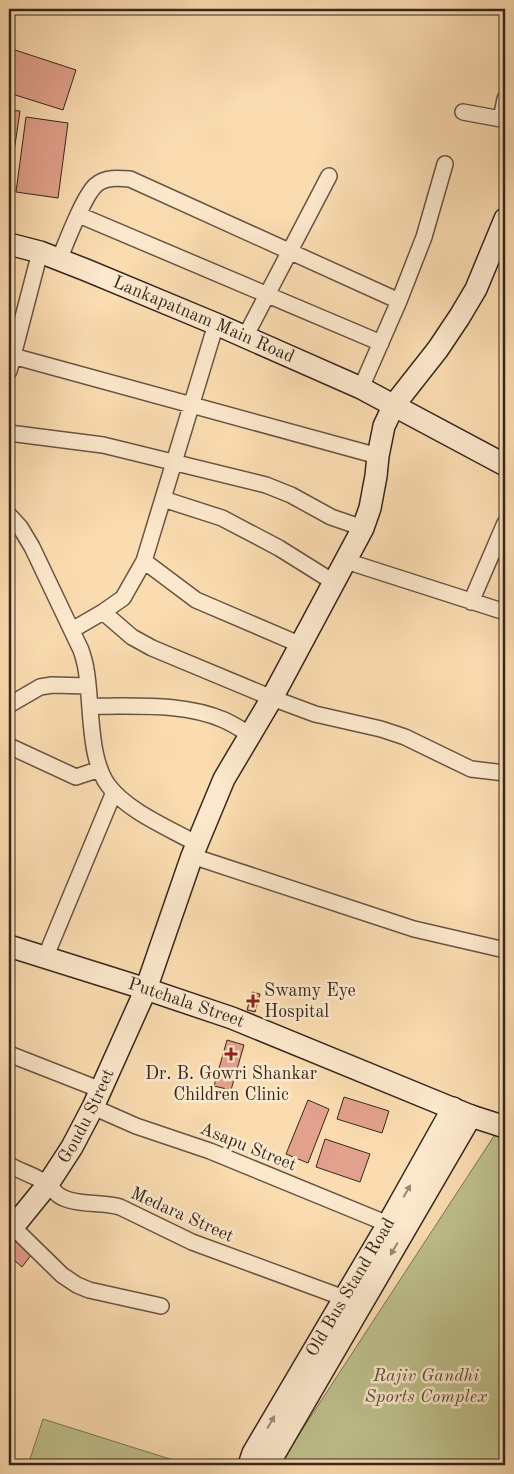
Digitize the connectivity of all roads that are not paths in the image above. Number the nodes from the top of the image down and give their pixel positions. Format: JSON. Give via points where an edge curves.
{"nodes":[{"id":1,"x":505,"y":99,"type":"edge"},
{"id":2,"x":463,"y":112,"type":"dead end"},
{"id":3,"x":445,"y":164,"type":"dead end"},
{"id":4,"x":329,"y":176,"type":"dead end"},
{"id":5,"x":79,"y":215,"type":"junction"},
{"id":6,"x":505,"y":219,"type":"edge"},
{"id":7,"x":9,"y":244,"type":"edge"},
{"id":8,"x":290,"y":251,"type":"junction"},
{"id":9,"x":50,"y":256,"type":"junction"},
{"id":10,"x":267,"y":294,"type":"junction"},
{"id":11,"x":399,"y":301,"type":"junction"},
{"id":12,"x":216,"y":324,"type":"junction"},
{"id":13,"x":245,"y":337,"type":"junction"},
{"id":14,"x":380,"y":343,"type":"junction"},
{"id":15,"x":11,"y":355,"type":"edge"},
{"id":16,"x":9,"y":371,"type":"edge"},
{"id":17,"x":361,"y":388,"type":"junction"},
{"id":18,"x":192,"y":404,"type":"junction"},
{"id":19,"x":394,"y":405,"type":"junction"},
{"id":20,"x":9,"y":433,"type":"edge"},
{"id":21,"x":378,"y":456,"type":"junction"},
{"id":22,"x":175,"y":462,"type":"junction"},
{"id":23,"x":505,"y":465,"type":"edge"},
{"id":24,"x":163,"y":498,"type":"junction"},
{"id":25,"x":9,"y":515,"type":"edge"},
{"id":26,"x":505,"y":523,"type":"edge"},
{"id":27,"x":363,"y":528,"type":"junction"},
{"id":28,"x":144,"y":562,"type":"junction"},
{"id":29,"x":346,"y":562,"type":"junction"},
{"id":30,"x":335,"y":582,"type":"junction"},
{"id":31,"x":471,"y":602,"type":"junction"},
{"id":32,"x":103,"y":612,"type":"junction"},
{"id":33,"x":505,"y":612,"type":"edge"},
{"id":34,"x":72,"y":630,"type":"junction"},
{"id":35,"x":301,"y":645,"type":"junction"},
{"id":36,"x":88,"y":686,"type":"junction"},
{"id":37,"x":272,"y":698,"type":"junction"},
{"id":38,"x":9,"y":705,"type":"edge"},
{"id":39,"x":90,"y":706,"type":"junction"},
{"id":40,"x":251,"y":735,"type":"junction"},
{"id":41,"x":9,"y":746,"type":"edge"},
{"id":42,"x":100,"y":769,"type":"junction"},
{"id":43,"x":505,"y":773,"type":"edge"},
{"id":44,"x":114,"y":792,"type":"junction"},
{"id":45,"x":194,"y":850,"type":"junction"},
{"id":46,"x":9,"y":946,"type":"edge"},
{"id":47,"x":505,"y":950,"type":"edge"},
{"id":48,"x":45,"y":958,"type":"junction"},
{"id":49,"x":146,"y":989,"type":"junction"},
{"id":50,"x":9,"y":1054,"type":"edge"},
{"id":51,"x":97,"y":1098,"type":"junction"},
{"id":52,"x":462,"y":1112,"type":"junction"},
{"id":53,"x":505,"y":1127,"type":"edge"},
{"id":54,"x":9,"y":1165,"type":"edge"},
{"id":55,"x":48,"y":1184,"type":"junction"},
{"id":56,"x":388,"y":1224,"type":"junction"},
{"id":57,"x":10,"y":1228,"type":"edge"},
{"id":58,"x":344,"y":1298,"type":"junction"},
{"id":59,"x":161,"y":1306,"type":"dead end"},
{"id":60,"x":249,"y":1465,"type":"edge"},
{"id":61,"x":270,"y":1465,"type":"edge"}],
"edges":[{"from":1,"to":2,"type":"street","via":[[501,119]]},
{"from":3,"to":11,"type":"street","via":[[424,237]]},
{"from":4,"to":8,"type":"street"},
{"from":5,"to":8,"type":"street","via":[[96,184],[117,178],[130,179]]},
{"from":5,"to":9,"type":"street"},
{"from":5,"to":10,"type":"street"},
{"from":6,"to":19,"type":"street","name":"Goudu Street","via":[[476,289],[460,316]]},
{"from":7,"to":9,"type":"street","name":"Lankapatnam Main Road"},
{"from":8,"to":10,"type":"street"},
{"from":8,"to":11,"type":"street"},
{"from":9,"to":12,"type":"street","name":"Lankapatnam Main Road"},
{"from":9,"to":15,"type":"street"},
{"from":10,"to":13,"type":"street"},
{"from":10,"to":14,"type":"street"},
{"from":11,"to":14,"type":"street"},
{"from":12,"to":13,"type":"street","name":"Lankapatnam Main Road"},
{"from":12,"to":18,"type":"street"},
{"from":13,"to":17,"type":"street","name":"Lankapatnam Main Road"},
{"from":14,"to":17,"type":"street"},
{"from":15,"to":16,"type":"street"},
{"from":15,"to":18,"type":"street"},
{"from":17,"to":19,"type":"street","name":"Lankapatnam Main Road"},
{"from":18,"to":21,"type":"street"},
{"from":18,"to":22,"type":"street"},
{"from":19,"to":21,"type":"street","name":"Goudu Street","via":[[384,426]]},
{"from":19,"to":23,"type":"street","name":"Lankapatnam Main Road"},
{"from":20,"to":22,"type":"street","via":[[94,443]]},
{"from":21,"to":27,"type":"street","name":"Goudu Street","via":[[370,508]]},
{"from":22,"to":24,"type":"street"},
{"from":22,"to":27,"type":"street","via":[[278,489],[331,517]]},
{"from":24,"to":28,"type":"street"},
{"from":24,"to":30,"type":"street","via":[[222,518]]},
{"from":25,"to":34,"type":"street","via":[[32,547]]},
{"from":26,"to":31,"type":"street"},
{"from":27,"to":29,"type":"street","name":"Goudu Street"},
{"from":28,"to":32,"type":"street","via":[[123,598]]},
{"from":28,"to":35,"type":"street","via":[[196,600]]},
{"from":29,"to":30,"type":"street","name":"Goudu Street"},
{"from":29,"to":31,"type":"street"},
{"from":30,"to":35,"type":"street","name":"Goudu Street"},
{"from":31,"to":33,"type":"street"},
{"from":32,"to":34,"type":"street"},
{"from":32,"to":37,"type":"street","via":[[132,637],[152,648]]},
{"from":34,"to":36,"type":"street","via":[[84,659]]},
{"from":35,"to":37,"type":"street","name":"Goudu Street"},
{"from":36,"to":38,"type":"street","via":[[40,687]]},
{"from":36,"to":39,"type":"street"},
{"from":37,"to":40,"type":"street","name":"Goudu Street"},
{"from":37,"to":43,"type":"street","via":[[315,714],[405,737],[472,769]]},
{"from":39,"to":40,"type":"street","via":[[187,710],[225,720]]},
{"from":39,"to":42,"type":"street"},
{"from":40,"to":45,"type":"street","name":"Goudu Street","via":[[224,779]]},
{"from":41,"to":42,"type":"street","via":[[76,777]]},
{"from":42,"to":44,"type":"street"},
{"from":44,"to":45,"type":"street"},
{"from":44,"to":48,"type":"street"},
{"from":45,"to":47,"type":"street","via":[[414,929]]},
{"from":45,"to":49,"type":"street","name":"Goudu Street"},
{"from":46,"to":48,"type":"street","name":"Putchala Street"},
{"from":48,"to":49,"type":"street","name":"Putchala Street"},
{"from":49,"to":51,"type":"street","name":"Goudu Street"},
{"from":49,"to":52,"type":"street","name":"Putchala Street","via":[[232,1018]]},
{"from":50,"to":51,"type":"street","name":"Asapu Street"},
{"from":51,"to":55,"type":"street","name":"Goudu Street","via":[[72,1147]]},
{"from":51,"to":56,"type":"street","name":"Asapu Street","via":[[136,1126],[210,1151]]},
{"from":52,"to":53,"type":"street","name":"Putchala Street"},
{"from":56,"to":52,"type":"street","name":"Old Bus Stand Road","one_way":true},
{"from":52,"to":61,"type":"street","name":"Old Bus Stand Road","one_way":true},
{"from":54,"to":55,"type":"street","name":"Medara Street"},
{"from":55,"to":57,"type":"street","name":"Goudu Street"},
{"from":55,"to":58,"type":"street","name":"Medara Street","via":[[58,1195],[69,1200],[120,1207],[201,1246]]},
{"from":56,"to":58,"type":"street","name":"Old Bus Stand Road"},
{"from":57,"to":59,"type":"street","via":[[76,1286]]},
{"from":60,"to":58,"type":"street","name":"Old Bus Stand Road","one_way":true}]}
